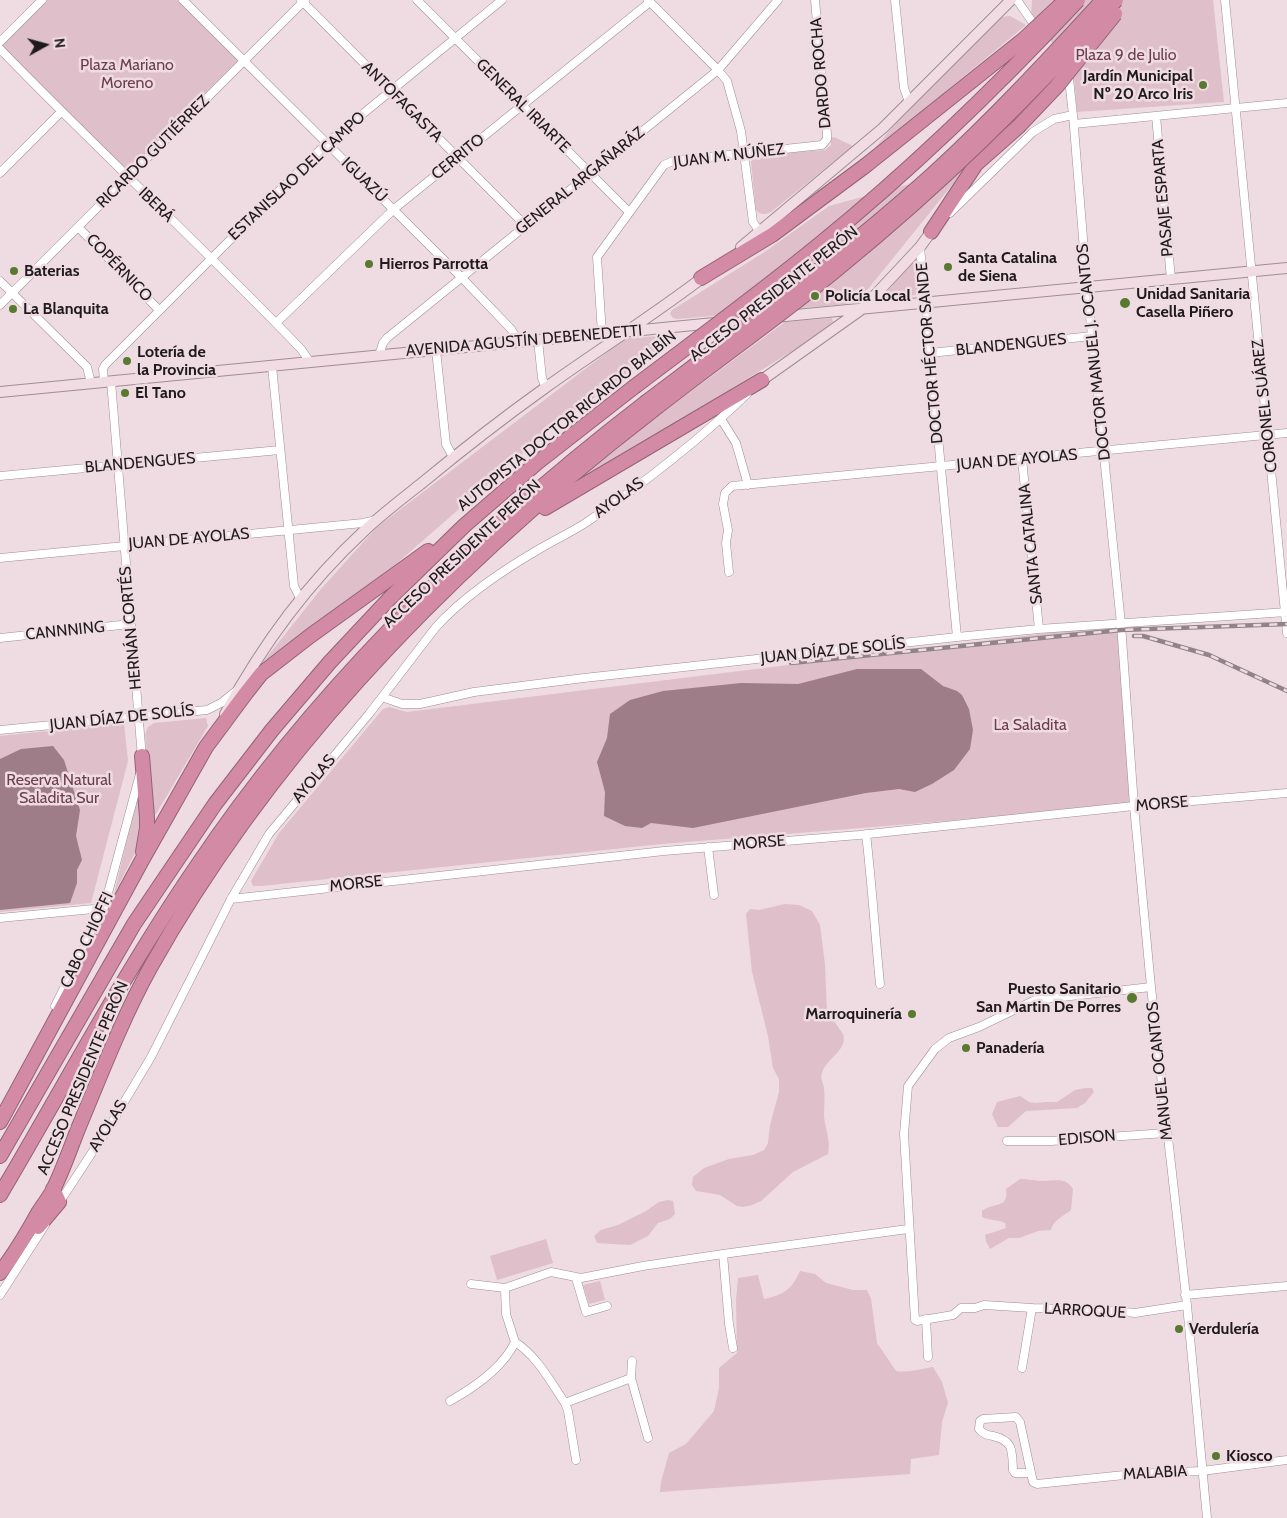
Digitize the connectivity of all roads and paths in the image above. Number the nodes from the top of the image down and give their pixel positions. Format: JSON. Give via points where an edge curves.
{"nodes":[{"id":1,"x":42,"y":0,"type":"edge"},
{"id":2,"x":183,"y":0,"type":"edge"},
{"id":3,"x":417,"y":0,"type":"edge"},
{"id":4,"x":502,"y":0,"type":"edge"},
{"id":5,"x":778,"y":0,"type":"edge"},
{"id":6,"x":815,"y":0,"type":"edge"},
{"id":7,"x":896,"y":0,"type":"edge"},
{"id":8,"x":1011,"y":0,"type":"edge"},
{"id":9,"x":1017,"y":0,"type":"edge"},
{"id":10,"x":1066,"y":0,"type":"edge"},
{"id":11,"x":1078,"y":0,"type":"edge"},
{"id":12,"x":1103,"y":0,"type":"edge"},
{"id":13,"x":1116,"y":0,"type":"edge"},
{"id":14,"x":1126,"y":0,"type":"edge"},
{"id":15,"x":1226,"y":0,"type":"edge"},
{"id":16,"x":303,"y":1,"type":"edge"},
{"id":17,"x":649,"y":1,"type":"edge"},
{"id":18,"x":1033,"y":23,"type":"dead end"},
{"id":19,"x":455,"y":38,"type":"junction"},
{"id":20,"x":0,"y":42,"type":"edge"},
{"id":21,"x":0,"y":49,"type":"edge"},
{"id":22,"x":245,"y":61,"type":"junction"},
{"id":23,"x":718,"y":70,"type":"junction"},
{"id":24,"x":1069,"y":79,"type":"dead end"},
{"id":25,"x":390,"y":90,"type":"junction"},
{"id":26,"x":909,"y":102,"type":"junction"},
{"id":27,"x":1287,"y":103,"type":"edge"},
{"id":28,"x":521,"y":106,"type":"junction"},
{"id":29,"x":1236,"y":108,"type":"junction"},
{"id":30,"x":61,"y":112,"type":"junction"},
{"id":31,"x":1074,"y":115,"type":"junction"},
{"id":32,"x":1156,"y":116,"type":"junction"},
{"id":33,"x":1074,"y":124,"type":"junction"},
{"id":34,"x":326,"y":144,"type":"junction"},
{"id":35,"x":822,"y":145,"type":"joint"},
{"id":36,"x":745,"y":153,"type":"junction"},
{"id":37,"x":457,"y":157,"type":"junction"},
{"id":38,"x":0,"y":173,"type":"edge"},
{"id":39,"x":589,"y":174,"type":"junction"},
{"id":40,"x":127,"y":177,"type":"junction"},
{"id":41,"x":394,"y":210,"type":"junction"},
{"id":42,"x":629,"y":212,"type":"junction"},
{"id":43,"x":525,"y":225,"type":"junction"},
{"id":44,"x":78,"y":227,"type":"junction"},
{"id":45,"x":760,"y":232,"type":"junction"},
{"id":46,"x":931,"y":232,"type":"junction"},
{"id":47,"x":920,"y":247,"type":"junction"},
{"id":48,"x":211,"y":258,"type":"junction"},
{"id":49,"x":1287,"y":268,"type":"edge"},
{"id":50,"x":1252,"y":271,"type":"junction"},
{"id":51,"x":462,"y":278,"type":"junction"},
{"id":52,"x":701,"y":278,"type":"junction"},
{"id":53,"x":1171,"y":279,"type":"junction"},
{"id":54,"x":0,"y":281,"type":"edge"},
{"id":55,"x":1087,"y":287,"type":"junction"},
{"id":56,"x":12,"y":293,"type":"junction"},
{"id":57,"x":926,"y":303,"type":"junction"},
{"id":58,"x":0,"y":305,"type":"edge"},
{"id":59,"x":862,"y":309,"type":"junction"},
{"id":60,"x":159,"y":310,"type":"junction"},
{"id":61,"x":276,"y":323,"type":"junction"},
{"id":62,"x":628,"y":331,"type":"junction"},
{"id":63,"x":602,"y":334,"type":"junction"},
{"id":64,"x":1092,"y":336,"type":"junction"},
{"id":65,"x":538,"y":340,"type":"junction"},
{"id":66,"x":519,"y":342,"type":"junction"},
{"id":67,"x":436,"y":350,"type":"junction"},
{"id":68,"x":930,"y":354,"type":"junction"},
{"id":69,"x":379,"y":355,"type":"junction"},
{"id":70,"x":310,"y":362,"type":"junction"},
{"id":71,"x":105,"y":365,"type":"joint"},
{"id":72,"x":272,"y":366,"type":"junction"},
{"id":73,"x":762,"y":380,"type":"junction"},
{"id":74,"x":108,"y":382,"type":"junction"},
{"id":75,"x":91,"y":383,"type":"junction"},
{"id":76,"x":546,"y":388,"type":"junction"},
{"id":77,"x":0,"y":392,"type":"edge"},
{"id":78,"x":649,"y":407,"type":"junction"},
{"id":79,"x":721,"y":419,"type":"junction"},
{"id":80,"x":1287,"y":433,"type":"edge"},
{"id":81,"x":1268,"y":435,"type":"junction"},
{"id":82,"x":280,"y":450,"type":"junction"},
{"id":83,"x":1104,"y":452,"type":"junction"},
{"id":84,"x":453,"y":458,"type":"junction"},
{"id":85,"x":1022,"y":459,"type":"junction"},
{"id":86,"x":118,"y":464,"type":"junction"},
{"id":87,"x":940,"y":466,"type":"junction"},
{"id":88,"x":0,"y":476,"type":"edge"},
{"id":89,"x":748,"y":485,"type":"junction"},
{"id":90,"x":377,"y":519,"type":"junction"},
{"id":91,"x":465,"y":525,"type":"junction"},
{"id":92,"x":288,"y":530,"type":"junction"},
{"id":93,"x":124,"y":545,"type":"junction"},
{"id":94,"x":486,"y":551,"type":"junction"},
{"id":95,"x":0,"y":558,"type":"edge"},
{"id":96,"x":729,"y":572,"type":"dead end"},
{"id":97,"x":301,"y":600,"type":"junction"},
{"id":98,"x":1286,"y":612,"type":"edge"},
{"id":99,"x":130,"y":624,"type":"junction"},
{"id":100,"x":1121,"y":624,"type":"junction"},
{"id":101,"x":1039,"y":629,"type":"junction"},
{"id":102,"x":1287,"y":633,"type":"edge"},
{"id":103,"x":0,"y":638,"type":"edge"},
{"id":104,"x":957,"y":638,"type":"junction"},
{"id":105,"x":237,"y":690,"type":"junction"},
{"id":106,"x":382,"y":697,"type":"junction"},
{"id":107,"x":138,"y":716,"type":"junction"},
{"id":108,"x":0,"y":730,"type":"edge"},
{"id":109,"x":206,"y":747,"type":"junction"},
{"id":110,"x":142,"y":756,"type":"junction"},
{"id":111,"x":1287,"y":793,"type":"edge"},
{"id":112,"x":1134,"y":806,"type":"junction"},
{"id":113,"x":866,"y":834,"type":"junction"},
{"id":114,"x":708,"y":847,"type":"junction"},
{"id":115,"x":141,"y":862,"type":"junction"},
{"id":116,"x":714,"y":895,"type":"dead end"},
{"id":117,"x":231,"y":899,"type":"junction"},
{"id":118,"x":104,"y":908,"type":"junction"},
{"id":119,"x":0,"y":918,"type":"edge"},
{"id":120,"x":880,"y":984,"type":"dead end"},
{"id":121,"x":1151,"y":987,"type":"junction"},
{"id":122,"x":0,"y":1112,"type":"edge"},
{"id":123,"x":0,"y":1122,"type":"edge"},
{"id":124,"x":1166,"y":1133,"type":"junction"},
{"id":125,"x":1007,"y":1141,"type":"dead end"},
{"id":126,"x":0,"y":1156,"type":"edge"},
{"id":127,"x":0,"y":1195,"type":"edge"},
{"id":128,"x":56,"y":1196,"type":"junction"},
{"id":129,"x":908,"y":1230,"type":"junction"},
{"id":130,"x":724,"y":1254,"type":"junction"},
{"id":131,"x":0,"y":1273,"type":"edge"},
{"id":132,"x":576,"y":1278,"type":"junction"},
{"id":133,"x":471,"y":1284,"type":"dead end"},
{"id":134,"x":1287,"y":1286,"type":"edge"},
{"id":135,"x":505,"y":1288,"type":"junction"},
{"id":136,"x":1186,"y":1294,"type":"junction"},
{"id":137,"x":0,"y":1295,"type":"edge"},
{"id":138,"x":1186,"y":1304,"type":"junction"},
{"id":139,"x":607,"y":1306,"type":"dead end"},
{"id":140,"x":1032,"y":1308,"type":"junction"},
{"id":141,"x":926,"y":1319,"type":"junction"},
{"id":142,"x":515,"y":1342,"type":"junction"},
{"id":143,"x":732,"y":1348,"type":"dead end"},
{"id":144,"x":928,"y":1357,"type":"dead end"},
{"id":145,"x":632,"y":1361,"type":"dead end"},
{"id":146,"x":1022,"y":1368,"type":"dead end"},
{"id":147,"x":632,"y":1378,"type":"junction"},
{"id":148,"x":450,"y":1401,"type":"dead end"},
{"id":149,"x":565,"y":1403,"type":"junction"},
{"id":150,"x":648,"y":1438,"type":"dead end"},
{"id":151,"x":576,"y":1460,"type":"dead end"},
{"id":152,"x":1287,"y":1460,"type":"edge"},
{"id":153,"x":1202,"y":1471,"type":"junction"},
{"id":154,"x":1031,"y":1473,"type":"junction"},
{"id":155,"x":1207,"y":1518,"type":"edge"}],
"edges":[{"from":1,"to":20,"type":"street"},
{"from":2,"to":22,"type":"street","name":"IGUAZÚ"},
{"from":3,"to":19,"type":"street","name":"GENERAL IRIARTE"},
{"from":4,"to":19,"type":"street","name":"ESTANISLAO DEL CAMPO"},
{"from":5,"to":23,"type":"street","name":"GENERAL ARGAÑARÁZ"},
{"from":6,"to":35,"type":"street","name":"DARDO ROCHA","via":[[827,134]]},
{"from":7,"to":26,"type":"street","via":[[904,88]]},
{"from":8,"to":26,"type":"main road"},
{"from":9,"to":18,"type":"street"},
{"from":10,"to":52,"type":"highway","bridge":true,"via":[[1023,40],[866,166],[772,235]]},
{"from":11,"to":91,"type":"highway","name":"AUTOPISTA DOCTOR RICARDO BALBÍN","bridge":true,"via":[[1002,80],[886,188],[819,245],[538,462]]},
{"from":12,"to":78,"type":"highway","bridge":true,"via":[[933,174]]},
{"from":13,"to":78,"type":"highway","name":"ACCESO PRESIDENTE PERÓN","bridge":true,"via":[[993,131],[916,202],[835,271]]},
{"from":14,"to":46,"type":"highway","bridge":true,"via":[[1057,86],[976,164]]},
{"from":15,"to":29,"type":"street","name":"CORONEL SUÁREZ"},
{"from":16,"to":22,"type":"street","name":"RICARDO GUTIÉRREZ"},
{"from":16,"to":25,"type":"street","name":"ANTOFAGASTA"},
{"from":17,"to":23,"type":"street"},
{"from":17,"to":28,"type":"street","name":"CERRITO"},
{"from":19,"to":25,"type":"street","name":"ESTANISLAO DEL CAMPO"},
{"from":19,"to":28,"type":"street","name":"GENERAL IRIARTE"},
{"from":21,"to":30,"type":"street","name":"IBERÁ"},
{"from":22,"to":34,"type":"street","name":"IGUAZÚ"},
{"from":22,"to":40,"type":"street","name":"RICARDO GUTIÉRREZ"},
{"from":23,"to":36,"type":"street","via":[[730,89]]},
{"from":23,"to":39,"type":"street","name":"GENERAL ARGAÑARÁZ"},
{"from":24,"to":31,"type":"street","name":"DOCTOR MANUEL J. OCANTOS"},
{"from":25,"to":34,"type":"street","name":"ESTANISLAO DEL CAMPO"},
{"from":25,"to":37,"type":"street","name":"ANTOFAGASTA"},
{"from":26,"to":45,"type":"main road"},
{"from":27,"to":29,"type":"street"},
{"from":28,"to":37,"type":"street","name":"CERRITO"},
{"from":28,"to":39,"type":"street","name":"GENERAL IRIARTE"},
{"from":29,"to":32,"type":"street"},
{"from":29,"to":50,"type":"street","name":"CORONEL SUÁREZ"},
{"from":30,"to":38,"type":"street"},
{"from":30,"to":40,"type":"street","name":"IBERÁ"},
{"from":31,"to":33,"type":"street","name":"DOCTOR MANUEL J. OCANTOS"},
{"from":31,"to":46,"type":"street","via":[[1054,119],[1033,132]]},
{"from":32,"to":33,"type":"street"},
{"from":32,"to":53,"type":"street","name":"PASAJE ESPARTA"},
{"from":33,"to":55,"type":"street","name":"DOCTOR MANUEL J. OCANTOS"},
{"from":34,"to":41,"type":"street","name":"IGUAZÚ"},
{"from":34,"to":48,"type":"street","name":"ESTANISLAO DEL CAMPO"},
{"from":35,"to":36,"type":"street","name":"JUAN M. NÚÑEZ"},
{"from":36,"to":42,"type":"street","name":"JUAN M. NÚÑEZ","via":[[668,162]]},
{"from":36,"to":45,"type":"street","via":[[753,222]]},
{"from":37,"to":41,"type":"street","name":"CERRITO"},
{"from":37,"to":43,"type":"street","name":"ANTOFAGASTA"},
{"from":39,"to":42,"type":"street","name":"GENERAL IRIARTE"},
{"from":39,"to":43,"type":"street","name":"GENERAL ARGAÑARÁZ"},
{"from":40,"to":44,"type":"street","name":"RICARDO GUTIÉRREZ"},
{"from":40,"to":48,"type":"street","name":"IBERÁ"},
{"from":41,"to":51,"type":"street","name":"IGUAZÚ"},
{"from":41,"to":61,"type":"street","name":"CERRITO"},
{"from":42,"to":63,"type":"street","name":"JUAN M. NÚÑEZ","via":[[597,262]]},
{"from":43,"to":51,"type":"street","name":"GENERAL ARGAÑARÁZ"},
{"from":44,"to":56,"type":"street","name":"RICARDO GUTIÉRREZ"},
{"from":44,"to":60,"type":"street","name":"COPÉRNICO"},
{"from":45,"to":52,"type":"main road"},
{"from":46,"to":47,"type":"main road"},
{"from":47,"to":57,"type":"street","name":"DOCTOR HÉCTOR SANDE"},
{"from":47,"to":59,"type":"main road"},
{"from":48,"to":60,"type":"street","name":"ESTANISLAO DEL CAMPO"},
{"from":48,"to":61,"type":"street","name":"IBERÁ"},
{"from":49,"to":50,"type":"main road","name":"AVENIDA AGUSTÍN DEBENEDETTI"},
{"from":50,"to":53,"type":"main road","name":"AVENIDA AGUSTÍN DEBENEDETTI"},
{"from":50,"to":81,"type":"street","name":"CORONEL SUÁREZ"},
{"from":51,"to":66,"type":"street","name":"IGUAZÚ","via":[[511,329]]},
{"from":51,"to":69,"type":"street","name":"GENERAL ARGAÑARÁZ","via":[[387,338]]},
{"from":52,"to":62,"type":"main road"},
{"from":53,"to":55,"type":"main road","name":"AVENIDA AGUSTÍN DEBENEDETTI"},
{"from":54,"to":56,"type":"street"},
{"from":55,"to":57,"type":"main road","name":"AVENIDA AGUSTÍN DEBENEDETTI"},
{"from":55,"to":64,"type":"street","name":"DOCTOR MANUEL J. OCANTOS"},
{"from":56,"to":58,"type":"street","name":"RICARDO GUTIÉRREZ"},
{"from":56,"to":75,"type":"street","via":[[87,367]]},
{"from":57,"to":59,"type":"main road","name":"AVENIDA AGUSTÍN DEBENEDETTI"},
{"from":57,"to":68,"type":"street","name":"DOCTOR HÉCTOR SANDE"},
{"from":59,"to":62,"type":"main road","name":"AVENIDA AGUSTÍN DEBENEDETTI"},
{"from":59,"to":73,"type":"main road"},
{"from":60,"to":71,"type":"street","name":"ESTANISLAO DEL CAMPO"},
{"from":61,"to":70,"type":"street","name":"IBERÁ"},
{"from":62,"to":63,"type":"main road","name":"AVENIDA AGUSTÍN DEBENEDETTI"},
{"from":62,"to":76,"type":"main road"},
{"from":63,"to":65,"type":"main road","name":"AVENIDA AGUSTÍN DEBENEDETTI"},
{"from":64,"to":68,"type":"street","name":"BLANDENGUES"},
{"from":64,"to":83,"type":"street","name":"DOCTOR MANUEL J. OCANTOS"},
{"from":65,"to":66,"type":"main road","name":"AVENIDA AGUSTÍN DEBENEDETTI"},
{"from":65,"to":76,"type":"street"},
{"from":66,"to":67,"type":"main road","name":"AVENIDA AGUSTÍN DEBENEDETTI"},
{"from":67,"to":69,"type":"main road","name":"AVENIDA AGUSTÍN DEBENEDETTI"},
{"from":67,"to":84,"type":"street","via":[[446,444]]},
{"from":68,"to":87,"type":"street","name":"DOCTOR HÉCTOR SANDE"},
{"from":69,"to":70,"type":"main road","name":"AVENIDA AGUSTÍN DEBENEDETTI"},
{"from":70,"to":72,"type":"main road","name":"AVENIDA AGUSTÍN DEBENEDETTI"},
{"from":71,"to":74,"type":"street","name":"HERNÁN CORTÉS","via":[[103,369]]},
{"from":72,"to":74,"type":"main road","name":"AVENIDA AGUSTÍN DEBENEDETTI"},
{"from":72,"to":82,"type":"street"},
{"from":73,"to":79,"type":"street","name":"AYOLAS"},
{"from":73,"to":94,"type":"highway","via":[[556,502]]},
{"from":74,"to":75,"type":"main road","name":"AVENIDA AGUSTÍN DEBENEDETTI"},
{"from":74,"to":86,"type":"street","name":"HERNÁN CORTÉS"},
{"from":75,"to":77,"type":"main road","name":"AVENIDA AGUSTÍN DEBENEDETTI"},
{"from":76,"to":84,"type":"main road"},
{"from":78,"to":94,"type":"highway","name":"ACCESO PRESIDENTE PERÓN"},
{"from":78,"to":127,"type":"highway","via":[[546,482],[420,598],[369,651],[279,756],[224,826],[177,896],[121,985]]},
{"from":79,"to":89,"type":"street","via":[[736,443]]},
{"from":79,"to":106,"type":"street","name":"AYOLAS","via":[[587,522],[520,560],[473,592],[436,627]]},
{"from":80,"to":81,"type":"street","name":"JUAN DE AYOLAS"},
{"from":81,"to":83,"type":"street","name":"JUAN DE AYOLAS"},
{"from":81,"to":98,"type":"street","name":"CORONEL SUÁREZ"},
{"from":82,"to":86,"type":"street","name":"BLANDENGUES"},
{"from":82,"to":92,"type":"street"},
{"from":83,"to":85,"type":"street","name":"JUAN DE AYOLAS"},
{"from":83,"to":100,"type":"street","name":"DOCTOR MANUEL J. OCANTOS"},
{"from":84,"to":90,"type":"main road"},
{"from":85,"to":87,"type":"street","name":"JUAN DE AYOLAS"},
{"from":85,"to":101,"type":"street","name":"SANTA CATALINA"},
{"from":86,"to":88,"type":"street","name":"BLANDENGUES"},
{"from":86,"to":93,"type":"street","name":"HERNÁN CORTÉS"},
{"from":87,"to":89,"type":"street","name":"JUAN DE AYOLAS"},
{"from":87,"to":104,"type":"street","name":"DOCTOR HÉCTOR SANDE"},
{"from":89,"to":96,"type":"street","name":"JUAN DE AYOLAS","via":[[732,486],[724,493],[722,504],[728,530]]},
{"from":90,"to":92,"type":"street","name":"JUAN DE AYOLAS"},
{"from":90,"to":97,"type":"main road"},
{"from":91,"to":109,"type":"highway","via":[[262,674]]},
{"from":91,"to":126,"type":"highway","name":"AUTOPISTA DOCTOR RICARDO BALBÍN","via":[[330,662],[226,790],[134,924]]},
{"from":92,"to":93,"type":"street","name":"JUAN DE AYOLAS"},
{"from":92,"to":97,"type":"street","via":[[294,586]]},
{"from":93,"to":95,"type":"street","name":"JUAN DE AYOLAS"},
{"from":93,"to":99,"type":"street","name":"HERNÁN CORTÉS"},
{"from":94,"to":128,"type":"highway","name":"ACCESO PRESIDENTE PERÓN","via":[[403,632],[316,728],[206,877],[154,961],[129,1010]]},
{"from":97,"to":105,"type":"main road"},
{"from":98,"to":100,"type":"street","name":"JUAN DÍAZ DE SOLÍS"},
{"from":98,"to":102,"type":"street","name":"CORONEL SUÁREZ"},
{"from":99,"to":103,"type":"street","name":"CANNNING"},
{"from":99,"to":107,"type":"street","name":"HERNÁN CORTÉS"},
{"from":100,"to":101,"type":"street","name":"JUAN DÍAZ DE SOLÍS"},
{"from":100,"to":112,"type":"street","name":"MANUEL OCANTOS"},
{"from":101,"to":104,"type":"street","name":"JUAN DÍAZ DE SOLÍS"},
{"from":104,"to":106,"type":"street","name":"JUAN DÍAZ DE SOLÍS","via":[[566,680],[474,692],[420,704],[402,704]]},
{"from":105,"to":107,"type":"street","name":"JUAN DÍAZ DE SOLÍS","via":[[207,710]]},
{"from":105,"to":109,"type":"main road"},
{"from":106,"to":117,"type":"street","name":"AYOLAS","via":[[269,834]]},
{"from":107,"to":108,"type":"street","name":"JUAN DÍAZ DE SOLÍS"},
{"from":107,"to":110,"type":"street","name":"HERNÁN CORTÉS"},
{"from":109,"to":115,"type":"highway"},
{"from":110,"to":115,"type":"highway","via":[[147,828]]},
{"from":110,"to":118,"type":"street","name":"CABO CHIOFFI"},
{"from":111,"to":112,"type":"street","name":"MORSE"},
{"from":112,"to":113,"type":"street","name":"MORSE"},
{"from":112,"to":121,"type":"street","name":"MANUEL OCANTOS"},
{"from":113,"to":114,"type":"street","name":"MORSE"},
{"from":113,"to":120,"type":"street"},
{"from":114,"to":116,"type":"street"},
{"from":114,"to":117,"type":"street","name":"MORSE"},
{"from":115,"to":123,"type":"highway"},
{"from":117,"to":128,"type":"street","name":"AYOLAS","via":[[151,1056],[114,1119]]},
{"from":118,"to":119,"type":"street"},
{"from":118,"to":122,"type":"street","name":"CABO CHIOFFI"},
{"from":121,"to":124,"type":"street","name":"MANUEL OCANTOS"},
{"from":121,"to":129,"type":"street","via":[[1034,1000],[949,1038],[936,1049],[915,1074],[906,1093],[904,1134]]},
{"from":124,"to":125,"type":"street","name":"EDISON"},
{"from":124,"to":136,"type":"street","name":"MANUEL OCANTOS"},
{"from":128,"to":131,"type":"highway","name":"ACCESO PRESIDENTE PERÓN"},
{"from":128,"to":137,"type":"street","name":"AYOLAS"},
{"from":129,"to":130,"type":"street"},
{"from":129,"to":141,"type":"street","via":[[915,1320]]},
{"from":130,"to":132,"type":"street"},
{"from":130,"to":143,"type":"street"},
{"from":132,"to":135,"type":"street","via":[[550,1272]]},
{"from":132,"to":139,"type":"street","via":[[586,1312]]},
{"from":133,"to":135,"type":"street"},
{"from":134,"to":136,"type":"street"},
{"from":135,"to":142,"type":"street","via":[[506,1314]]},
{"from":136,"to":138,"type":"street","name":"MANUEL OCANTOS"},
{"from":138,"to":140,"type":"street","name":"LARROQUE","via":[[1135,1313]]},
{"from":138,"to":153,"type":"street","name":"MANUEL OCANTOS"},
{"from":140,"to":141,"type":"street","name":"LARROQUE","via":[[984,1305],[960,1308],[953,1315]]},
{"from":140,"to":146,"type":"street"},
{"from":141,"to":144,"type":"street"},
{"from":142,"to":148,"type":"street","via":[[505,1359],[468,1391]]},
{"from":142,"to":149,"type":"street","via":[[535,1359]]},
{"from":145,"to":147,"type":"street"},
{"from":147,"to":149,"type":"street"},
{"from":147,"to":150,"type":"street"},
{"from":149,"to":151,"type":"street"},
{"from":152,"to":153,"type":"street","name":"MALABIA"},
{"from":153,"to":154,"type":"street","name":"MALABIA","via":[[1037,1484],[1032,1482]]},
{"from":153,"to":155,"type":"street","name":"MANUEL OCANTOS"},
{"from":154,"to":154,"type":"street","name":"MALABIA","via":[[1018,1419],[980,1421],[979,1429],[983,1434],[1008,1443],[1015,1473]]}]}
